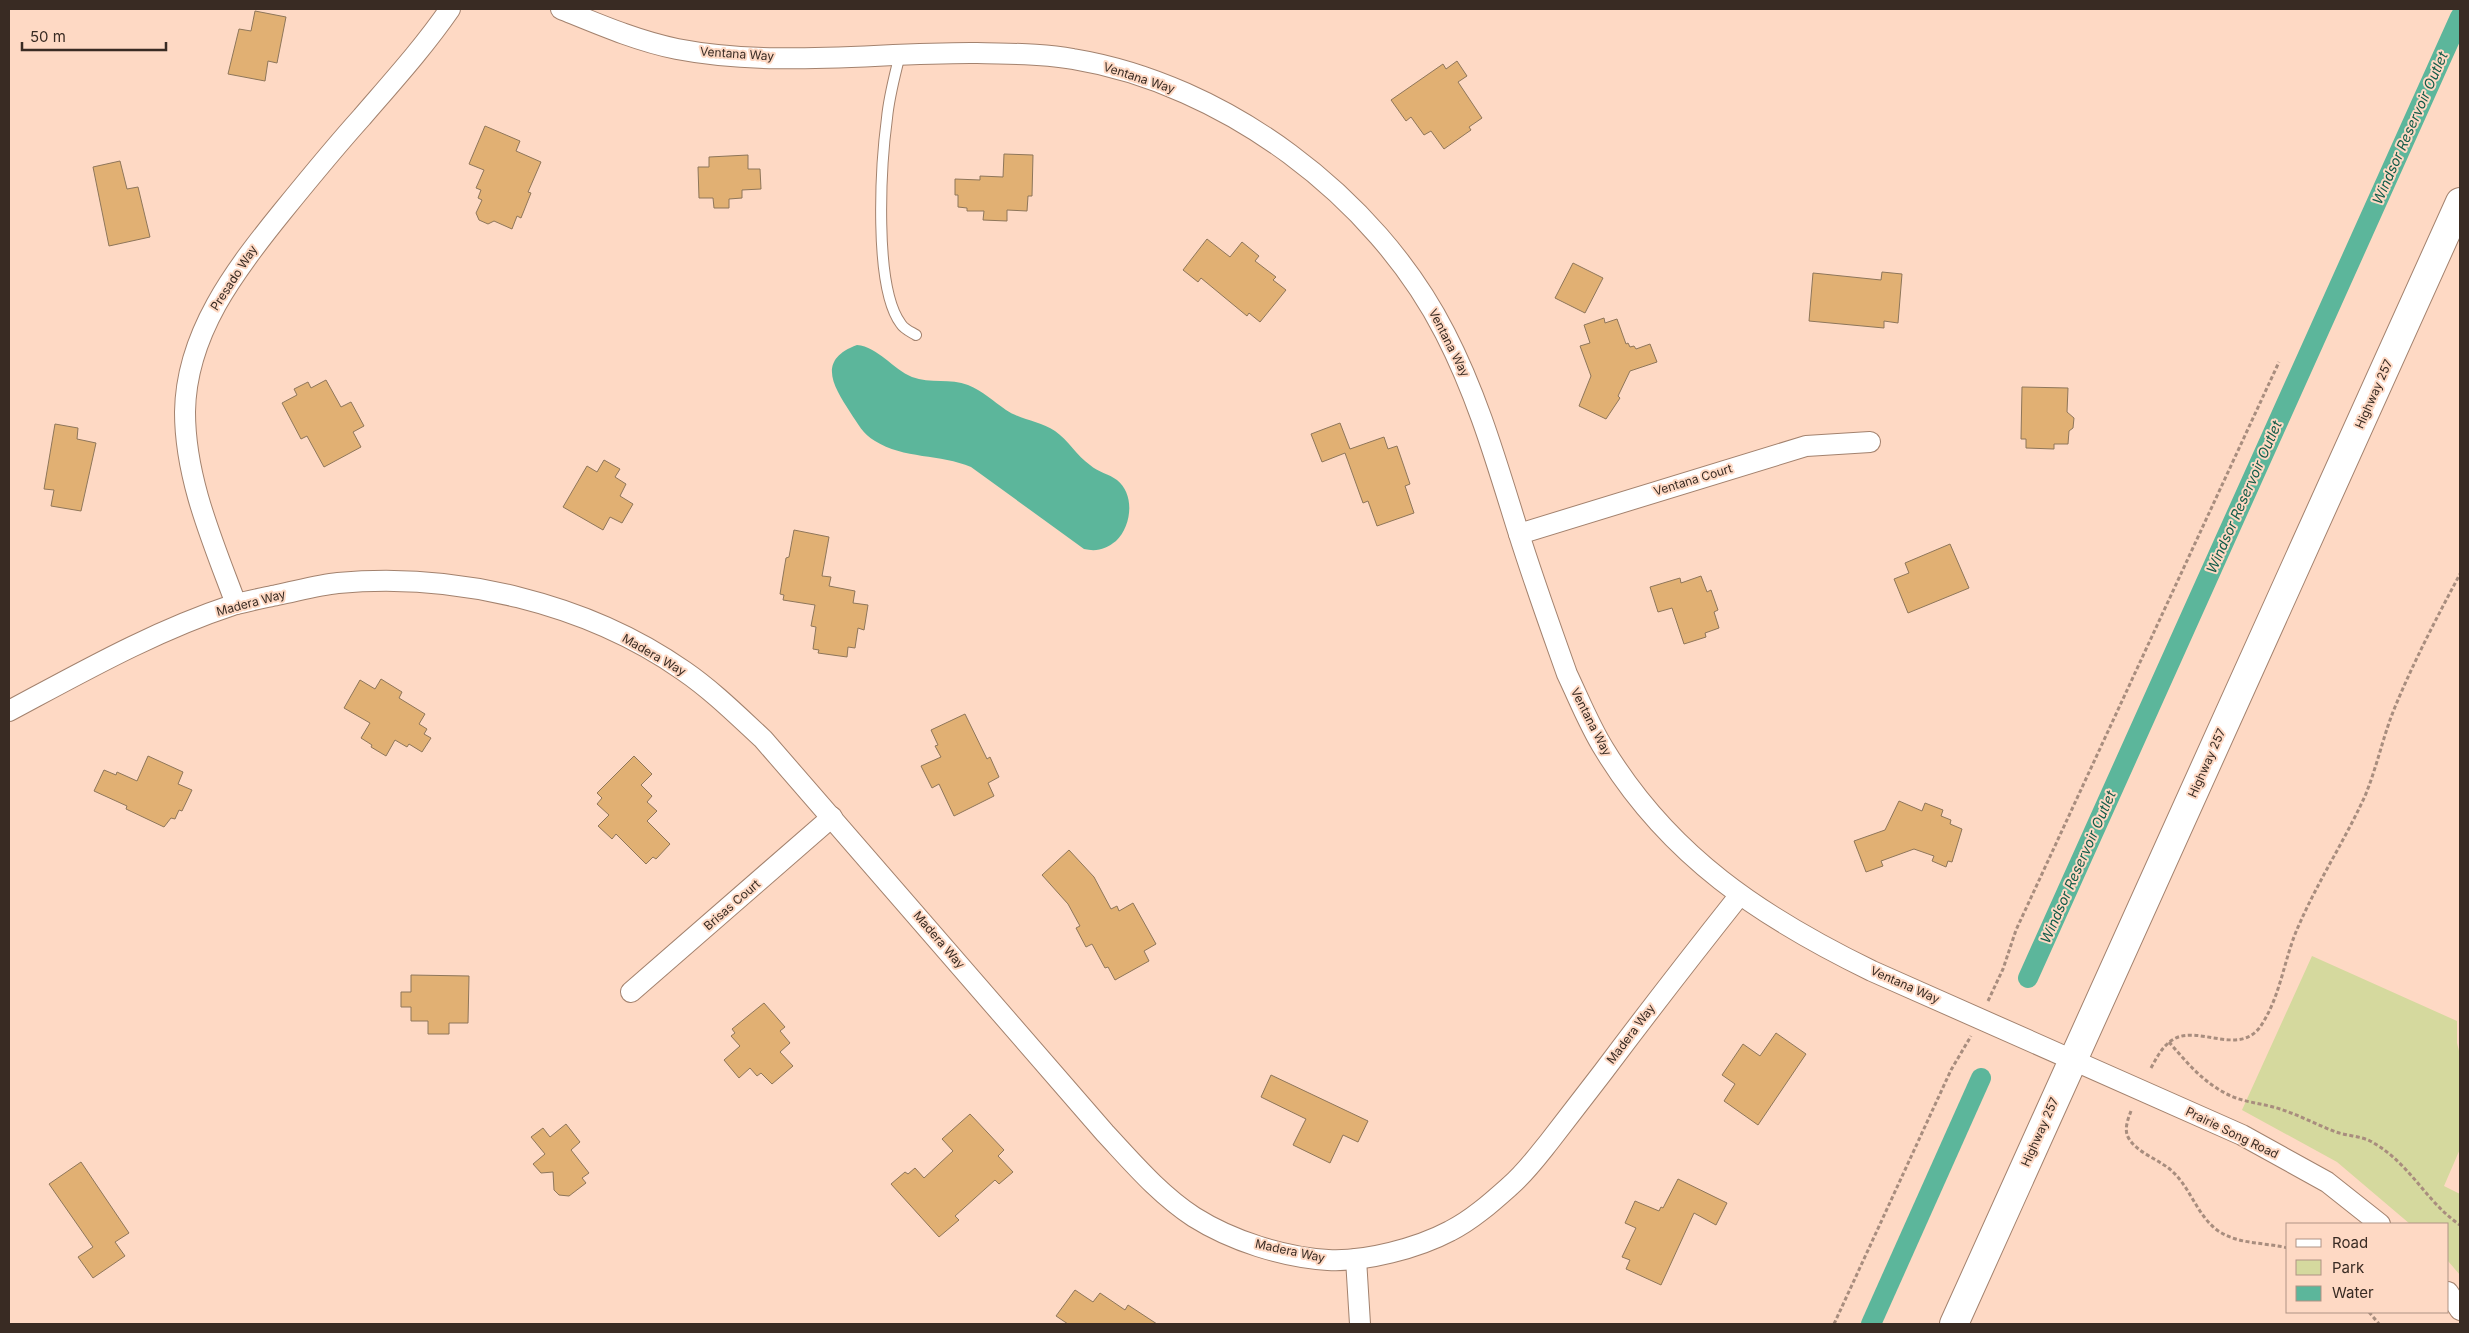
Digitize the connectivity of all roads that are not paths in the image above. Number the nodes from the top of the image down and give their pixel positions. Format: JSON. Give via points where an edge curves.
{"nodes":[{"id":1,"x":450,"y":9,"type":"edge"},
{"id":2,"x":561,"y":9,"type":"edge"},
{"id":3,"x":900,"y":54,"type":"junction"},
{"id":4,"x":2460,"y":202,"type":"edge"},
{"id":5,"x":916,"y":335,"type":"dead end"},
{"id":6,"x":1870,"y":442,"type":"dead end"},
{"id":7,"x":1519,"y":534,"type":"junction"},
{"id":8,"x":236,"y":604,"type":"junction"},
{"id":9,"x":9,"y":710,"type":"edge"},
{"id":10,"x":832,"y":817,"type":"junction"},
{"id":11,"x":1739,"y":896,"type":"junction"},
{"id":12,"x":631,"y":992,"type":"dead end"},
{"id":13,"x":2073,"y":1060,"type":"junction"},
{"id":14,"x":2379,"y":1223,"type":"edge"},
{"id":15,"x":1356,"y":1259,"type":"junction"},
{"id":16,"x":2449,"y":1294,"type":"edge"},
{"id":17,"x":2460,"y":1310,"type":"edge"},
{"id":18,"x":1360,"y":1324,"type":"edge"},
{"id":19,"x":1954,"y":1324,"type":"edge"}],
"edges":[{"from":1,"to":8,"type":"street","name":"Presado Way","via":[[417,55],[325,159],[246,257],[212,310],[200,341],[187,393],[186,438],[202,512]]},
{"from":2,"to":3,"type":"street","name":"Ventana Way","via":[[654,42],[703,53],[790,58]]},
{"from":3,"to":5,"type":"lane","via":[[887,117],[882,239],[892,305],[901,324]]},
{"from":3,"to":7,"type":"street","name":"Ventana Way","via":[[1021,54],[1072,58],[1118,70],[1185,94],[1228,115],[1293,156],[1353,209],[1420,288],[1444,330],[1474,397]]},
{"from":4,"to":13,"type":"main road","name":"Highway 257"},
{"from":6,"to":7,"type":"street","name":"Ventana Court","via":[[1806,446]]},
{"from":7,"to":11,"type":"street","name":"Ventana Way","via":[[1567,674],[1603,747],[1645,807],[1670,836]]},
{"from":8,"to":9,"type":"street","name":"Madera Way","via":[[148,638]]},
{"from":8,"to":10,"type":"street","name":"Madera Way","via":[[338,583],[428,582],[468,587],[574,615],[634,642],[684,671],[763,738]]},
{"from":10,"to":12,"type":"street","name":"Brisas Court"},
{"from":10,"to":15,"type":"street","name":"Madera Way","via":[[1105,1133],[1146,1178],[1175,1203],[1219,1231],[1265,1248],[1328,1260]]},
{"from":11,"to":13,"type":"street","name":"Ventana Way","via":[[1819,945]]},
{"from":11,"to":15,"type":"street","name":"Madera Way","via":[[1572,1113],[1512,1185],[1450,1231],[1421,1244]]},
{"from":13,"to":14,"type":"street","name":"Prairie Song Road","via":[[2242,1135],[2327,1182]]},
{"from":13,"to":19,"type":"main road","name":"Highway 257"},
{"from":15,"to":18,"type":"street"},
{"from":16,"to":17,"type":"street"}]}
